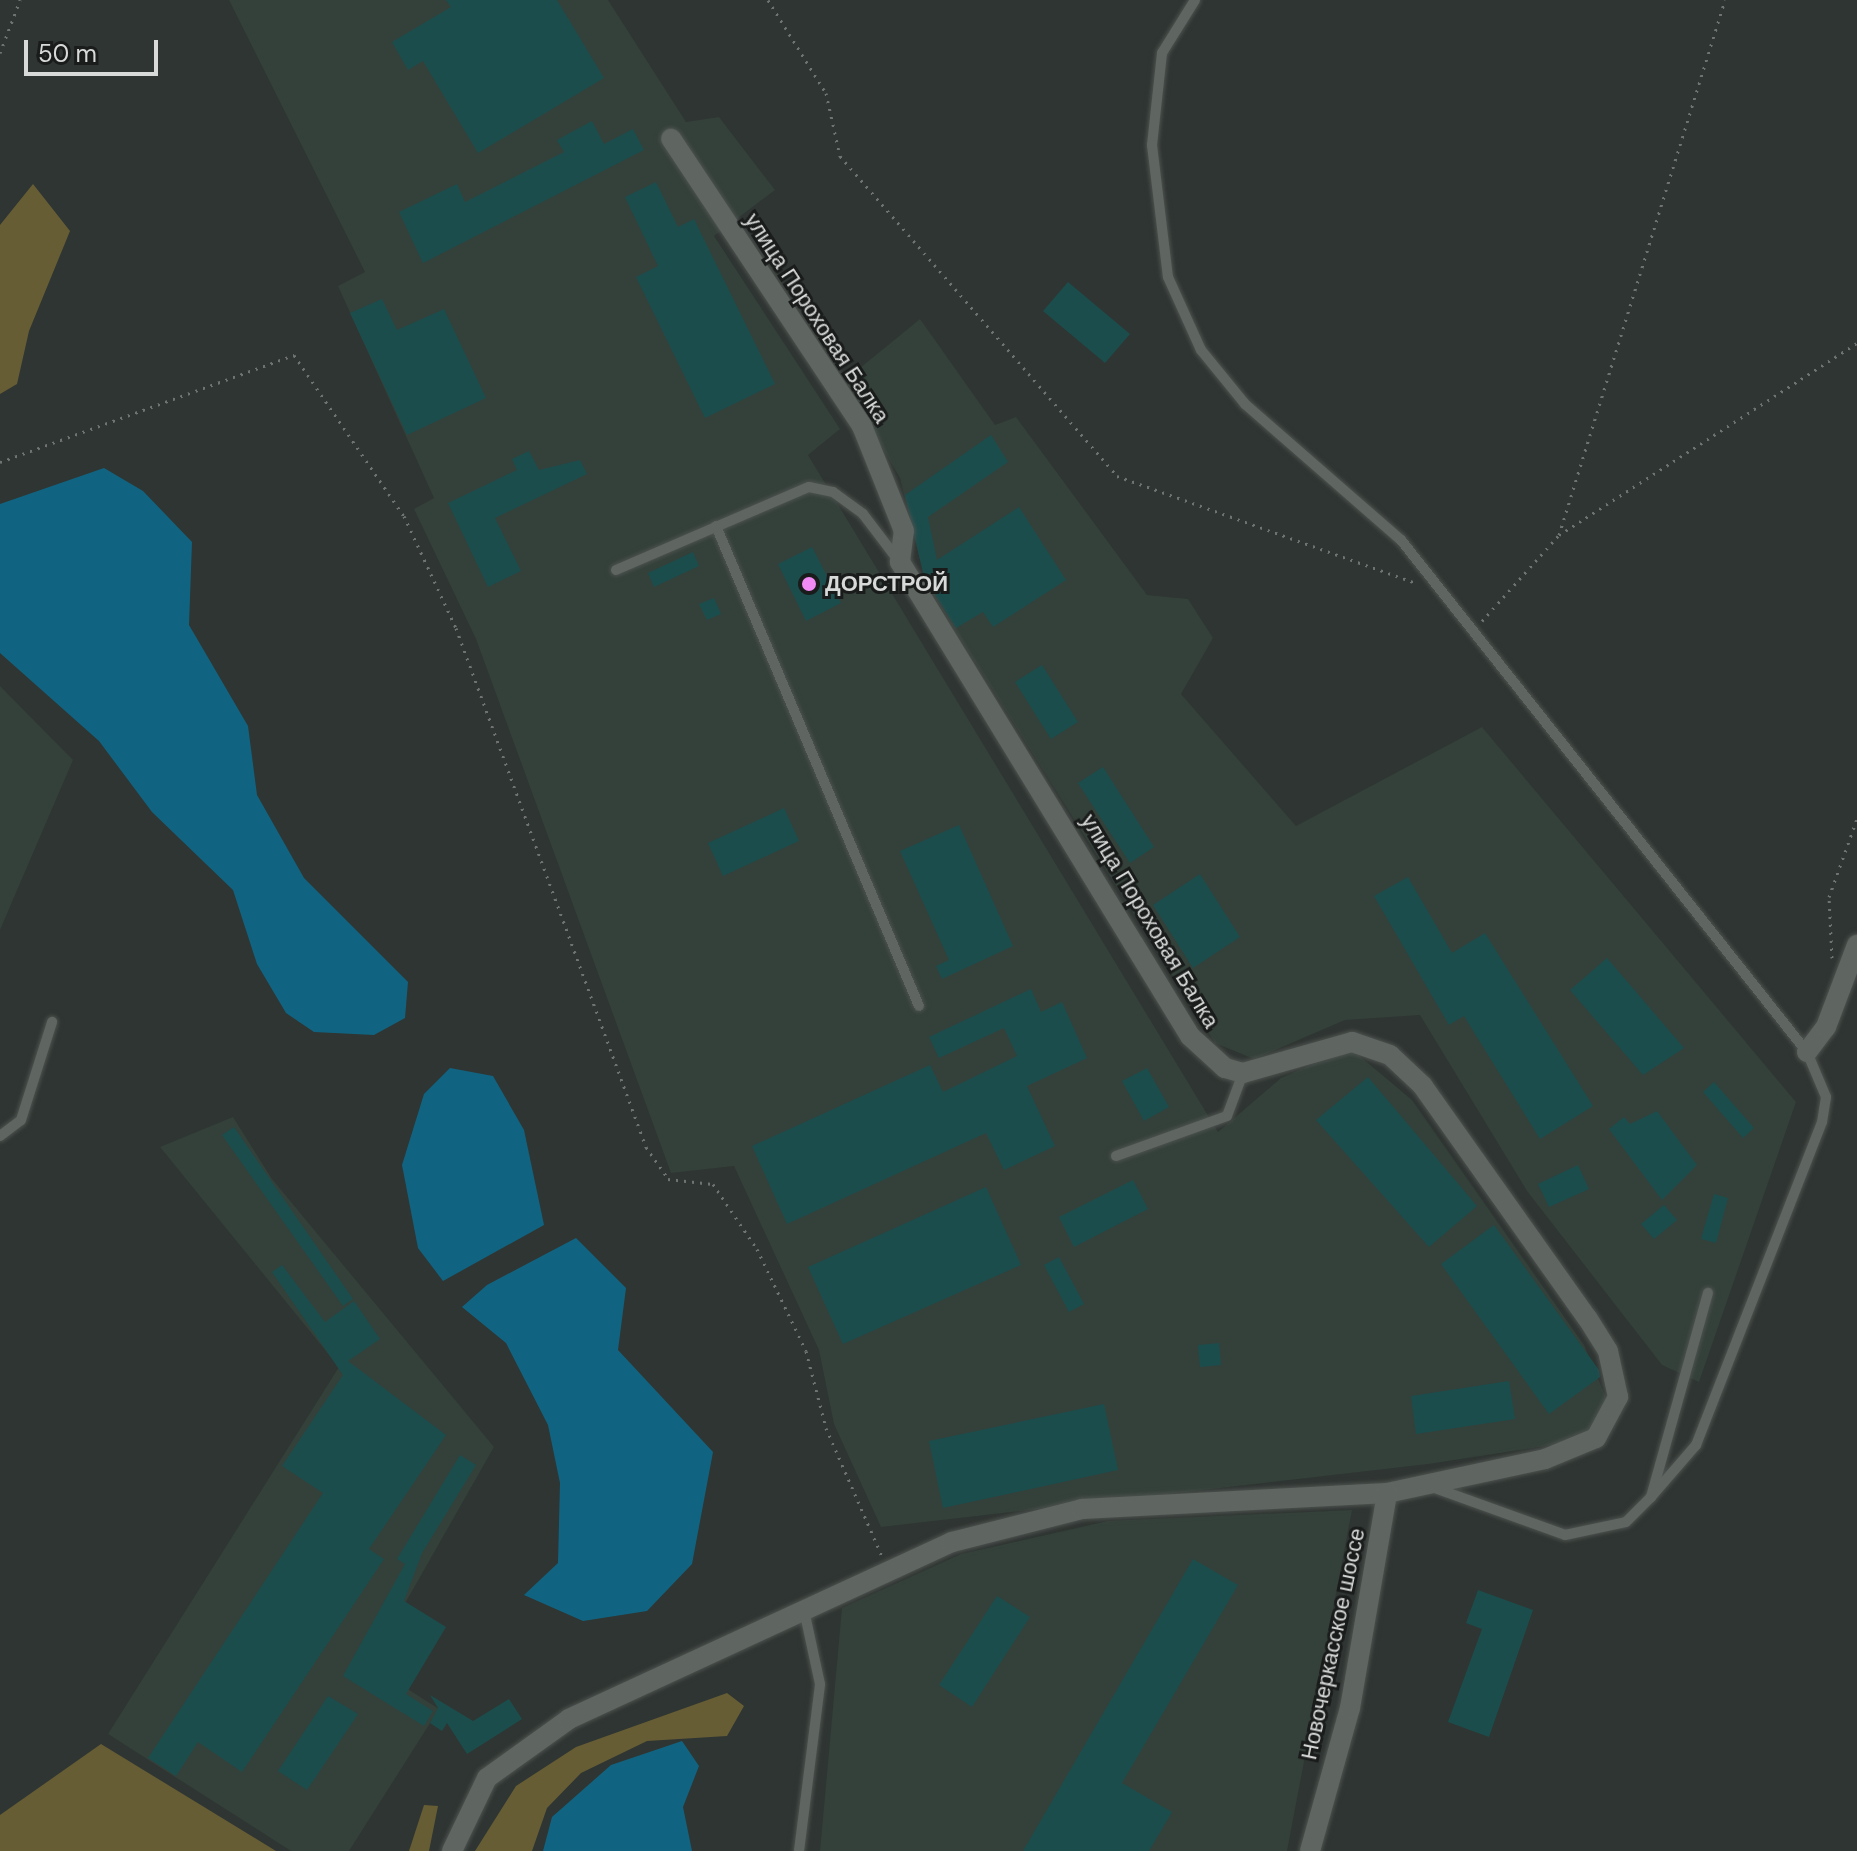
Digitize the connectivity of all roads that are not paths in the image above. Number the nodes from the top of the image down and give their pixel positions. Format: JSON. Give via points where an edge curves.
{"nodes":[{"id":1,"x":1195,"y":0,"type":"edge"},
{"id":2,"x":671,"y":139,"type":"dead end"},
{"id":3,"x":716,"y":526,"type":"junction"},
{"id":4,"x":900,"y":562,"type":"junction"},
{"id":5,"x":616,"y":570,"type":"dead end"},
{"id":6,"x":1857,"y":945,"type":"edge"},
{"id":7,"x":919,"y":1006,"type":"dead end"},
{"id":8,"x":52,"y":1022,"type":"dead end"},
{"id":9,"x":1807,"y":1052,"type":"junction"},
{"id":10,"x":1243,"y":1073,"type":"junction"},
{"id":11,"x":0,"y":1136,"type":"edge"},
{"id":12,"x":1116,"y":1156,"type":"dead end"},
{"id":13,"x":1708,"y":1293,"type":"dead end"},
{"id":14,"x":1415,"y":1481,"type":"junction"},
{"id":15,"x":1387,"y":1493,"type":"junction"},
{"id":16,"x":1651,"y":1497,"type":"junction"},
{"id":17,"x":804,"y":1608,"type":"junction"},
{"id":18,"x":452,"y":1851,"type":"edge"},
{"id":19,"x":799,"y":1851,"type":"edge"},
{"id":20,"x":1310,"y":1851,"type":"edge"}],
"edges":[{"from":1,"to":9,"type":"lane","via":[[1162,53],[1152,145],[1168,277],[1201,350],[1245,404],[1401,540]]},
{"from":2,"to":4,"type":"street","name":"улица Пороховая Балка","via":[[862,426],[904,531]]},
{"from":3,"to":4,"type":"lane","via":[[809,487],[833,492],[863,514]]},
{"from":3,"to":5,"type":"lane"},
{"from":3,"to":7,"type":"lane"},
{"from":4,"to":10,"type":"street","name":"улица Пороховая Балка","via":[[1190,1036],[1225,1068]]},
{"from":6,"to":9,"type":"street"},
{"from":8,"to":11,"type":"lane","via":[[21,1120]]},
{"from":9,"to":16,"type":"lane","via":[[1826,1097],[1822,1122],[1696,1445]]},
{"from":10,"to":12,"type":"lane","via":[[1227,1116]]},
{"from":10,"to":14,"type":"street","via":[[1352,1042],[1390,1055],[1423,1086],[1608,1351],[1618,1397],[1596,1438],[1545,1459]]},
{"from":13,"to":16,"type":"lane"},
{"from":14,"to":15,"type":"street"},
{"from":14,"to":16,"type":"lane","via":[[1565,1535],[1626,1522]]},
{"from":15,"to":17,"type":"street","via":[[1082,1509],[952,1542]]},
{"from":15,"to":20,"type":"street","name":"Новочеркасское шоссе","via":[[1350,1708]]},
{"from":17,"to":18,"type":"street","via":[[569,1719],[487,1778]]},
{"from":17,"to":19,"type":"lane","via":[[820,1684]]}]}
